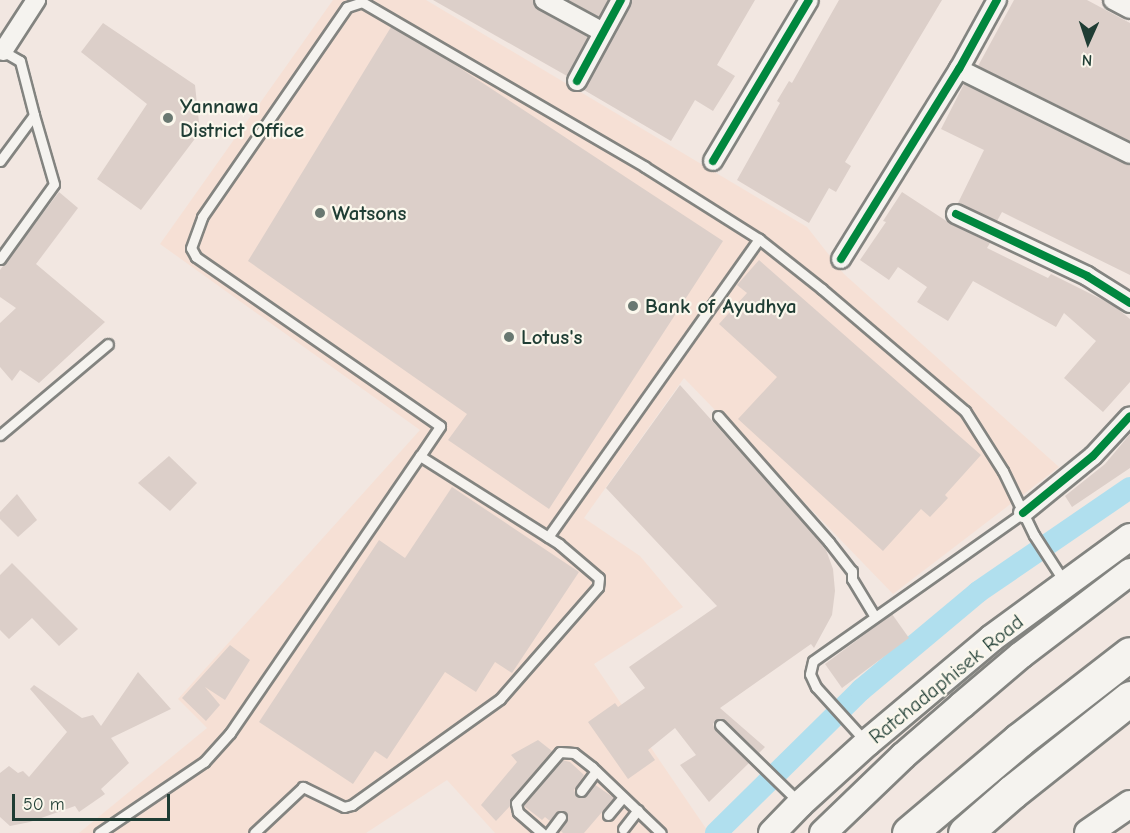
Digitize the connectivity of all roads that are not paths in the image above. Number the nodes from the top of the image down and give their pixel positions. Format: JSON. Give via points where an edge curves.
{"nodes":[{"id":1,"x":36,"y":0,"type":"edge"},
{"id":2,"x":544,"y":0,"type":"edge"},
{"id":3,"x":621,"y":0,"type":"edge"},
{"id":4,"x":809,"y":0,"type":"edge"},
{"id":5,"x":997,"y":0,"type":"edge"},
{"id":6,"x":1113,"y":0,"type":"edge"},
{"id":7,"x":1130,"y":9,"type":"edge"},
{"id":8,"x":603,"y":32,"type":"junction"},
{"id":9,"x":3,"y":51,"type":"joint"},
{"id":10,"x":959,"y":69,"type":"junction"},
{"id":11,"x":577,"y":81,"type":"dead end"},
{"id":12,"x":34,"y":115,"type":"junction"},
{"id":13,"x":1130,"y":154,"type":"edge"},
{"id":14,"x":0,"y":161,"type":"edge"},
{"id":15,"x":713,"y":161,"type":"dead end"},
{"id":16,"x":956,"y":214,"type":"dead end"},
{"id":17,"x":759,"y":240,"type":"junction"},
{"id":18,"x":0,"y":259,"type":"edge"},
{"id":19,"x":841,"y":259,"type":"dead end"},
{"id":20,"x":1130,"y":303,"type":"edge"},
{"id":21,"x":108,"y":344,"type":"dead end"},
{"id":22,"x":718,"y":416,"type":"dead end"},
{"id":23,"x":1130,"y":416,"type":"edge"},
{"id":24,"x":0,"y":435,"type":"edge"},
{"id":25,"x":420,"y":456,"type":"junction"},
{"id":26,"x":1023,"y":513,"type":"junction"},
{"id":27,"x":549,"y":537,"type":"junction"},
{"id":28,"x":1130,"y":537,"type":"edge"},
{"id":29,"x":1130,"y":572,"type":"edge"},
{"id":30,"x":1059,"y":574,"type":"junction"},
{"id":31,"x":875,"y":617,"type":"junction"},
{"id":32,"x":1130,"y":654,"type":"edge"},
{"id":33,"x":1130,"y":698,"type":"edge"},
{"id":34,"x":1130,"y":721,"type":"edge"},
{"id":35,"x":720,"y":725,"type":"dead end"},
{"id":36,"x":858,"y":735,"type":"junction"},
{"id":37,"x":596,"y":771,"type":"junction"},
{"id":38,"x":581,"y":791,"type":"dead end"},
{"id":39,"x":1012,"y":792,"type":"junction"},
{"id":40,"x":792,"y":796,"type":"junction"},
{"id":41,"x":623,"y":797,"type":"junction"},
{"id":42,"x":1130,"y":804,"type":"edge"},
{"id":43,"x":638,"y":810,"type":"junction"},
{"id":44,"x":608,"y":816,"type":"dead end"},
{"id":45,"x":561,"y":817,"type":"dead end"},
{"id":46,"x":652,"y":824,"type":"junction"},
{"id":47,"x":623,"y":829,"type":"dead end"},
{"id":48,"x":99,"y":833,"type":"edge"},
{"id":49,"x":254,"y":833,"type":"edge"},
{"id":50,"x":542,"y":833,"type":"edge"},
{"id":51,"x":549,"y":833,"type":"edge"},
{"id":52,"x":644,"y":833,"type":"edge"},
{"id":53,"x":661,"y":833,"type":"edge"},
{"id":54,"x":772,"y":833,"type":"edge"},
{"id":55,"x":823,"y":833,"type":"edge"},
{"id":56,"x":909,"y":833,"type":"edge"},
{"id":57,"x":965,"y":833,"type":"edge"},
{"id":58,"x":1088,"y":833,"type":"edge"}],
"edges":[{"from":1,"to":9,"type":"street"},
{"from":2,"to":8,"type":"street"},
{"from":3,"to":8,"type":"street"},
{"from":4,"to":15,"type":"street"},
{"from":5,"to":10,"type":"street"},
{"from":6,"to":7,"type":"street"},
{"from":8,"to":11,"type":"street"},
{"from":9,"to":12,"type":"lane","via":[[20,61]]},
{"from":10,"to":13,"type":"street"},
{"from":10,"to":19,"type":"street"},
{"from":12,"to":14,"type":"lane"},
{"from":12,"to":18,"type":"lane","via":[[54,184]]},
{"from":16,"to":20,"type":"street","via":[[1087,276]]},
{"from":17,"to":25,"type":"lane","via":[[645,167],[362,2],[347,7],[202,217],[191,248],[196,256],[440,426]]},
{"from":17,"to":26,"type":"lane","via":[[964,411],[1003,471]]},
{"from":17,"to":27,"type":"lane"},
{"from":21,"to":24,"type":"lane"},
{"from":22,"to":31,"type":"lane","via":[[830,542],[852,571],[852,579]]},
{"from":23,"to":26,"type":"street","via":[[1094,456]]},
{"from":25,"to":27,"type":"lane"},
{"from":25,"to":48,"type":"lane","via":[[230,733],[204,762]]},
{"from":26,"to":30,"type":"lane"},
{"from":26,"to":31,"type":"lane"},
{"from":27,"to":49,"type":"lane","via":[[599,578],[598,587],[500,699],[352,805],[344,807],[303,787]]},
{"from":28,"to":30,"type":"main road","name":"Ratchadaphisek Road"},
{"from":29,"to":55,"type":"main road","name":"Ratchadaphisek Road","via":[[1021,655],[903,756]]},
{"from":30,"to":36,"type":"main road","name":"Ratchadaphisek Road","via":[[992,638]]},
{"from":31,"to":36,"type":"lane","via":[[813,661],[810,674],[816,687]]},
{"from":32,"to":56,"type":"highway","via":[[1019,740]]},
{"from":33,"to":39,"type":"highway"},
{"from":34,"to":39,"type":"highway"},
{"from":35,"to":40,"type":"lane"},
{"from":36,"to":40,"type":"main road","name":"Ratchadaphisek Road"},
{"from":37,"to":38,"type":"lane"},
{"from":37,"to":41,"type":"lane"},
{"from":37,"to":50,"type":"lane","via":[[574,753],[560,753],[516,803],[518,812]]},
{"from":39,"to":57,"type":"highway"},
{"from":40,"to":54,"type":"main road","name":"Ratchadaphisek Road"},
{"from":41,"to":43,"type":"lane"},
{"from":41,"to":44,"type":"lane"},
{"from":42,"to":58,"type":"main road"},
{"from":43,"to":46,"type":"lane"},
{"from":43,"to":47,"type":"lane"},
{"from":45,"to":51,"type":"lane"},
{"from":46,"to":52,"type":"lane"},
{"from":46,"to":53,"type":"lane"}]}
